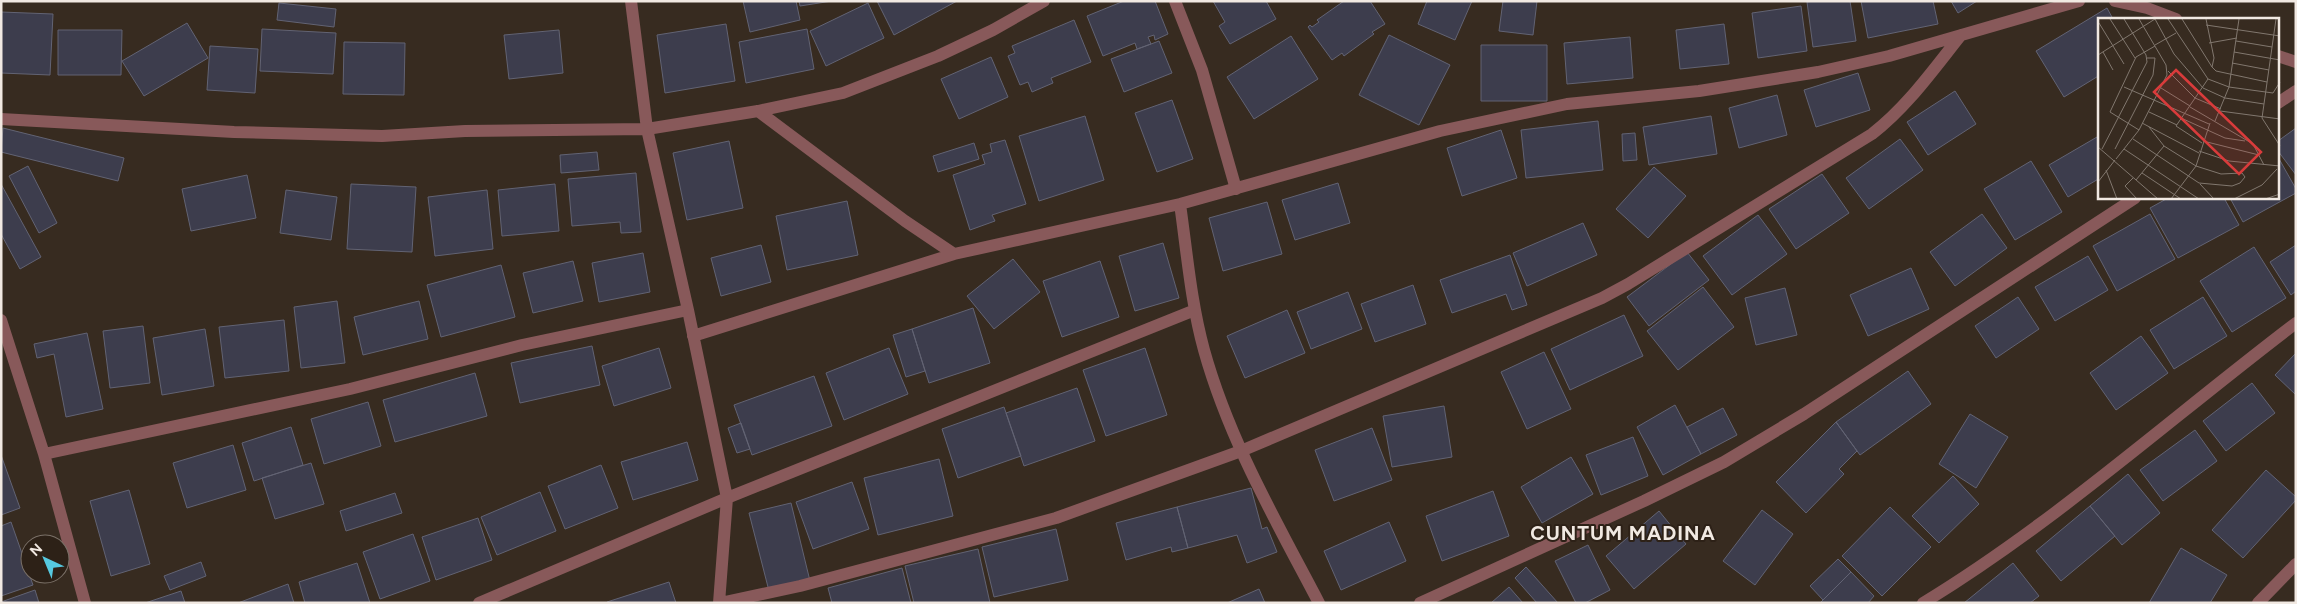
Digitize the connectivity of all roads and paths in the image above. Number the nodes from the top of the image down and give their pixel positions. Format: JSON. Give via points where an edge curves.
{"nodes":[{"id":1,"x":631,"y":1,"type":"edge"},
{"id":2,"x":1044,"y":1,"type":"edge"},
{"id":3,"x":1175,"y":1,"type":"edge"},
{"id":4,"x":2079,"y":1,"type":"edge"},
{"id":5,"x":2115,"y":1,"type":"edge"},
{"id":6,"x":2173,"y":18,"type":"edge"},
{"id":7,"x":1961,"y":35,"type":"junction"},
{"id":8,"x":2280,"y":57,"type":"edge"},
{"id":9,"x":2296,"y":62,"type":"edge"},
{"id":10,"x":2296,"y":92,"type":"edge"},
{"id":11,"x":2280,"y":102,"type":"edge"},
{"id":12,"x":758,"y":111,"type":"junction"},
{"id":13,"x":1,"y":119,"type":"edge"},
{"id":14,"x":647,"y":129,"type":"junction"},
{"id":15,"x":1236,"y":189,"type":"junction"},
{"id":16,"x":2133,"y":199,"type":"edge"},
{"id":17,"x":1180,"y":204,"type":"junction"},
{"id":18,"x":954,"y":254,"type":"junction"},
{"id":19,"x":688,"y":310,"type":"junction"},
{"id":20,"x":1195,"y":310,"type":"junction"},
{"id":21,"x":1,"y":320,"type":"edge"},
{"id":22,"x":2296,"y":323,"type":"edge"},
{"id":23,"x":693,"y":336,"type":"junction"},
{"id":24,"x":1241,"y":451,"type":"junction"},
{"id":25,"x":44,"y":454,"type":"junction"},
{"id":26,"x":727,"y":498,"type":"junction"},
{"id":27,"x":2296,"y":564,"type":"edge"},
{"id":28,"x":84,"y":603,"type":"edge"},
{"id":29,"x":478,"y":603,"type":"edge"},
{"id":30,"x":719,"y":603,"type":"edge"},
{"id":31,"x":1318,"y":603,"type":"edge"},
{"id":32,"x":1420,"y":603,"type":"edge"},
{"id":33,"x":1923,"y":603,"type":"edge"},
{"id":34,"x":2258,"y":603,"type":"edge"}],
"edges":[{"from":1,"to":14,"type":"street"},
{"from":2,"to":12,"type":"street","via":[[938,56],[843,93]]},
{"from":3,"to":15,"type":"street","via":[[1202,70]]},
{"from":4,"to":7,"type":"street"},
{"from":5,"to":6,"type":"street"},
{"from":7,"to":15,"type":"street","via":[[1890,56],[1818,72],[1699,91],[1567,104],[1440,131]]},
{"from":7,"to":24,"type":"street","via":[[1909,99],[1872,134],[1628,284],[1593,302]]},
{"from":8,"to":9,"type":"street"},
{"from":10,"to":11,"type":"street"},
{"from":12,"to":14,"type":"street"},
{"from":12,"to":18,"type":"street"},
{"from":13,"to":14,"type":"street","via":[[234,132],[372,135]]},
{"from":14,"to":19,"type":"street"},
{"from":15,"to":17,"type":"street"},
{"from":16,"to":32,"type":"street","via":[[1804,414],[1724,462],[1644,502]]},
{"from":17,"to":18,"type":"street"},
{"from":17,"to":20,"type":"street"},
{"from":18,"to":23,"type":"street"},
{"from":19,"to":23,"type":"street"},
{"from":19,"to":25,"type":"street","via":[[522,345],[350,389]]},
{"from":20,"to":24,"type":"street","via":[[1207,358]]},
{"from":20,"to":26,"type":"street"},
{"from":21,"to":25,"type":"street"},
{"from":22,"to":33,"type":"street","via":[[2067,504],[1978,569]]},
{"from":23,"to":26,"type":"street"},
{"from":24,"to":30,"type":"street","via":[[1056,518],[800,586]]},
{"from":24,"to":31,"type":"street"},
{"from":25,"to":28,"type":"street"},
{"from":26,"to":29,"type":"street"},
{"from":26,"to":30,"type":"street"},
{"from":27,"to":34,"type":"street"}]}
